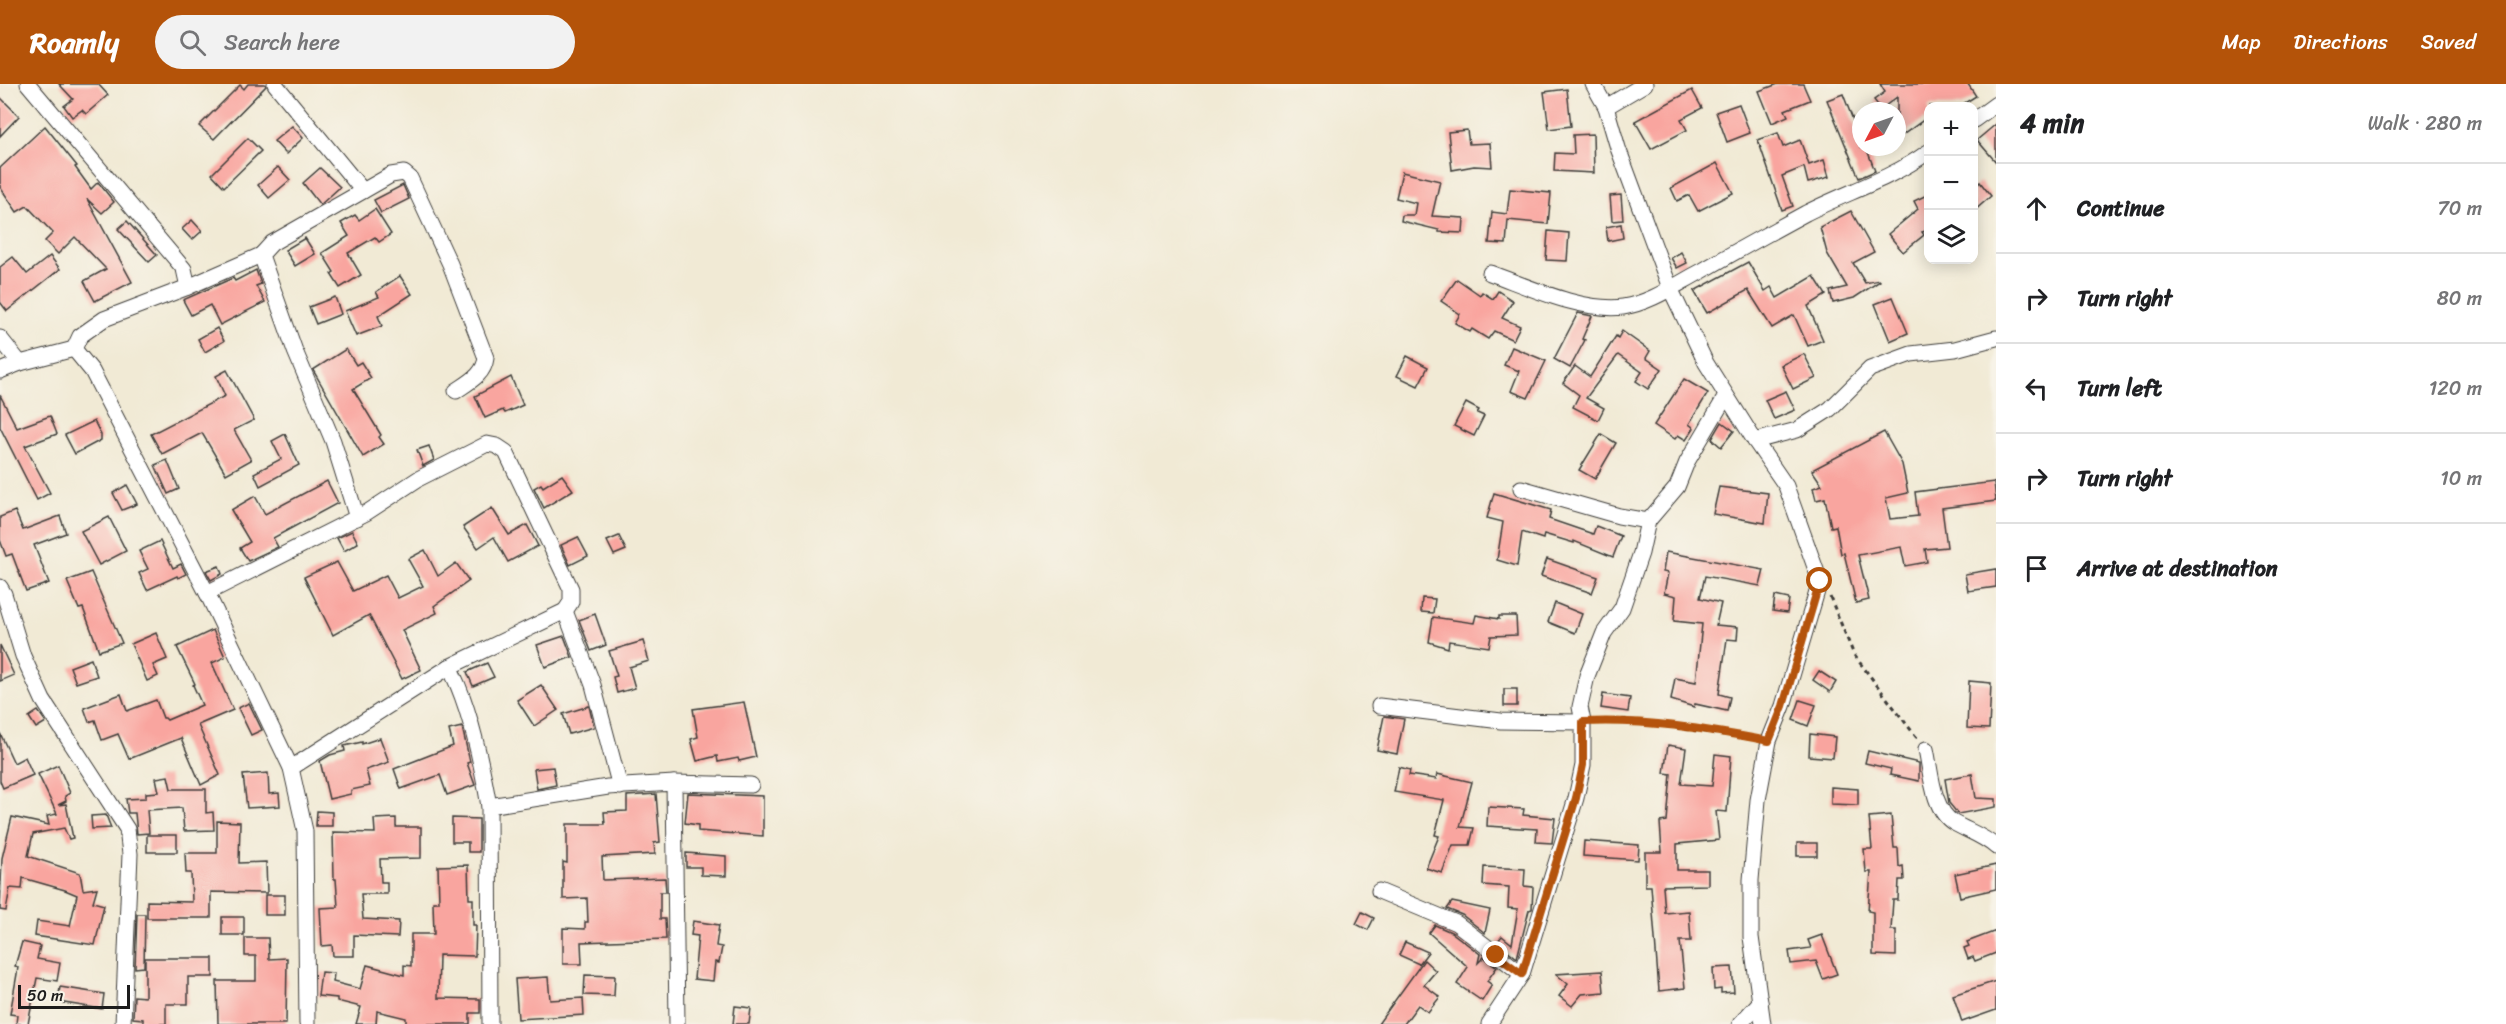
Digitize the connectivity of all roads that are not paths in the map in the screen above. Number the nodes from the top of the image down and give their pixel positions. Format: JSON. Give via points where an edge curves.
{"nodes":[{"id":1,"x":28,"y":84,"type":"edge"},
{"id":2,"x":275,"y":84,"type":"edge"},
{"id":3,"x":1593,"y":84,"type":"edge"},
{"id":4,"x":1645,"y":84,"type":"edge"},
{"id":5,"x":1996,"y":104,"type":"edge"},
{"id":6,"x":1606,"y":107,"type":"junction"},
{"id":7,"x":1978,"y":117,"type":"edge"},
{"id":8,"x":1924,"y":155,"type":"edge"},
{"id":9,"x":363,"y":191,"type":"junction"},
{"id":10,"x":261,"y":255,"type":"junction"},
{"id":11,"x":1490,"y":273,"type":"dead end"},
{"id":12,"x":188,"y":287,"type":"junction"},
{"id":13,"x":1670,"y":288,"type":"junction"},
{"id":14,"x":0,"y":338,"type":"edge"},
{"id":15,"x":1996,"y":338,"type":"edge"},
{"id":16,"x":74,"y":349,"type":"junction"},
{"id":17,"x":20,"y":363,"type":"junction"},
{"id":18,"x":0,"y":371,"type":"edge"},
{"id":19,"x":456,"y":391,"type":"dead end"},
{"id":20,"x":1726,"y":396,"type":"junction"},
{"id":21,"x":1755,"y":441,"type":"junction"},
{"id":22,"x":1521,"y":488,"type":"dead end"},
{"id":23,"x":357,"y":518,"type":"junction"},
{"id":24,"x":1648,"y":521,"type":"junction"},
{"id":25,"x":0,"y":588,"type":"edge"},
{"id":26,"x":207,"y":593,"type":"junction"},
{"id":27,"x":566,"y":611,"type":"junction"},
{"id":28,"x":449,"y":667,"type":"junction"},
{"id":29,"x":1379,"y":706,"type":"dead end"},
{"id":30,"x":1583,"y":722,"type":"junction"},
{"id":31,"x":1926,"y":748,"type":"road end"},
{"id":32,"x":291,"y":768,"type":"junction"},
{"id":33,"x":674,"y":783,"type":"junction"},
{"id":34,"x":751,"y":785,"type":"dead end"},
{"id":35,"x":620,"y":787,"type":"junction"},
{"id":36,"x":489,"y":806,"type":"junction"},
{"id":37,"x":1996,"y":847,"type":"edge"},
{"id":38,"x":1379,"y":891,"type":"dead end"},
{"id":39,"x":1522,"y":974,"type":"junction"},
{"id":40,"x":1760,"y":1002,"type":"junction"},
{"id":41,"x":123,"y":1024,"type":"edge"},
{"id":42,"x":307,"y":1024,"type":"edge"},
{"id":43,"x":490,"y":1024,"type":"edge"},
{"id":44,"x":677,"y":1024,"type":"edge"},
{"id":45,"x":1489,"y":1024,"type":"edge"},
{"id":46,"x":1740,"y":1024,"type":"edge"},
{"id":47,"x":1763,"y":1024,"type":"edge"}],
"edges":[{"from":1,"to":12,"type":"street","via":[[184,269]]},
{"from":2,"to":9,"type":"street"},
{"from":3,"to":6,"type":"street"},
{"from":4,"to":6,"type":"street"},
{"from":5,"to":7,"type":"street"},
{"from":6,"to":13,"type":"street"},
{"from":8,"to":13,"type":"street","via":[[1809,212]]},
{"from":9,"to":10,"type":"street","via":[[272,243]]},
{"from":9,"to":19,"type":"street","via":[[390,176],[404,173],[410,178],[450,264],[486,358],[480,374]]},
{"from":10,"to":12,"type":"street"},
{"from":10,"to":23,"type":"street","via":[[333,441]]},
{"from":11,"to":13,"type":"street","via":[[1599,307],[1623,307]]},
{"from":12,"to":16,"type":"street","via":[[104,319],[80,336]]},
{"from":13,"to":20,"type":"street"},
{"from":14,"to":17,"type":"street"},
{"from":15,"to":21,"type":"street","via":[[1955,349],[1911,354],[1870,369],[1830,409],[1797,430]]},
{"from":16,"to":17,"type":"street"},
{"from":16,"to":26,"type":"street","via":[[92,371]]},
{"from":17,"to":18,"type":"street"},
{"from":20,"to":21,"type":"street"},
{"from":20,"to":24,"type":"street","via":[[1686,462],[1677,487]]},
{"from":21,"to":40,"type":"street","via":[[1786,486],[1820,581],[1769,741],[1758,800],[1750,880],[1751,937]]},
{"from":22,"to":24,"type":"street"},
{"from":23,"to":26,"type":"street"},
{"from":23,"to":27,"type":"street","via":[[418,479],[487,444],[497,446],[506,452],[571,589]]},
{"from":24,"to":30,"type":"street","via":[[1622,608],[1604,633],[1587,676],[1580,707]]},
{"from":25,"to":41,"type":"street","via":[[43,700],[126,829],[130,854]]},
{"from":26,"to":32,"type":"street"},
{"from":27,"to":28,"type":"street"},
{"from":27,"to":35,"type":"street","via":[[593,685]]},
{"from":28,"to":32,"type":"street"},
{"from":28,"to":36,"type":"street","via":[[458,681]]},
{"from":29,"to":30,"type":"street","via":[[1501,721]]},
{"from":30,"to":39,"type":"street","via":[[1583,765],[1576,798]]},
{"from":31,"to":37,"type":"street","via":[[1939,805],[1951,821]]},
{"from":32,"to":42,"type":"street","via":[[305,831]]},
{"from":33,"to":34,"type":"street"},
{"from":33,"to":35,"type":"street"},
{"from":33,"to":44,"type":"street"},
{"from":35,"to":36,"type":"street"},
{"from":36,"to":43,"type":"street"},
{"from":38,"to":39,"type":"street","via":[[1456,923]]},
{"from":39,"to":45,"type":"street"},
{"from":40,"to":46,"type":"street"},
{"from":40,"to":47,"type":"street"}]}
